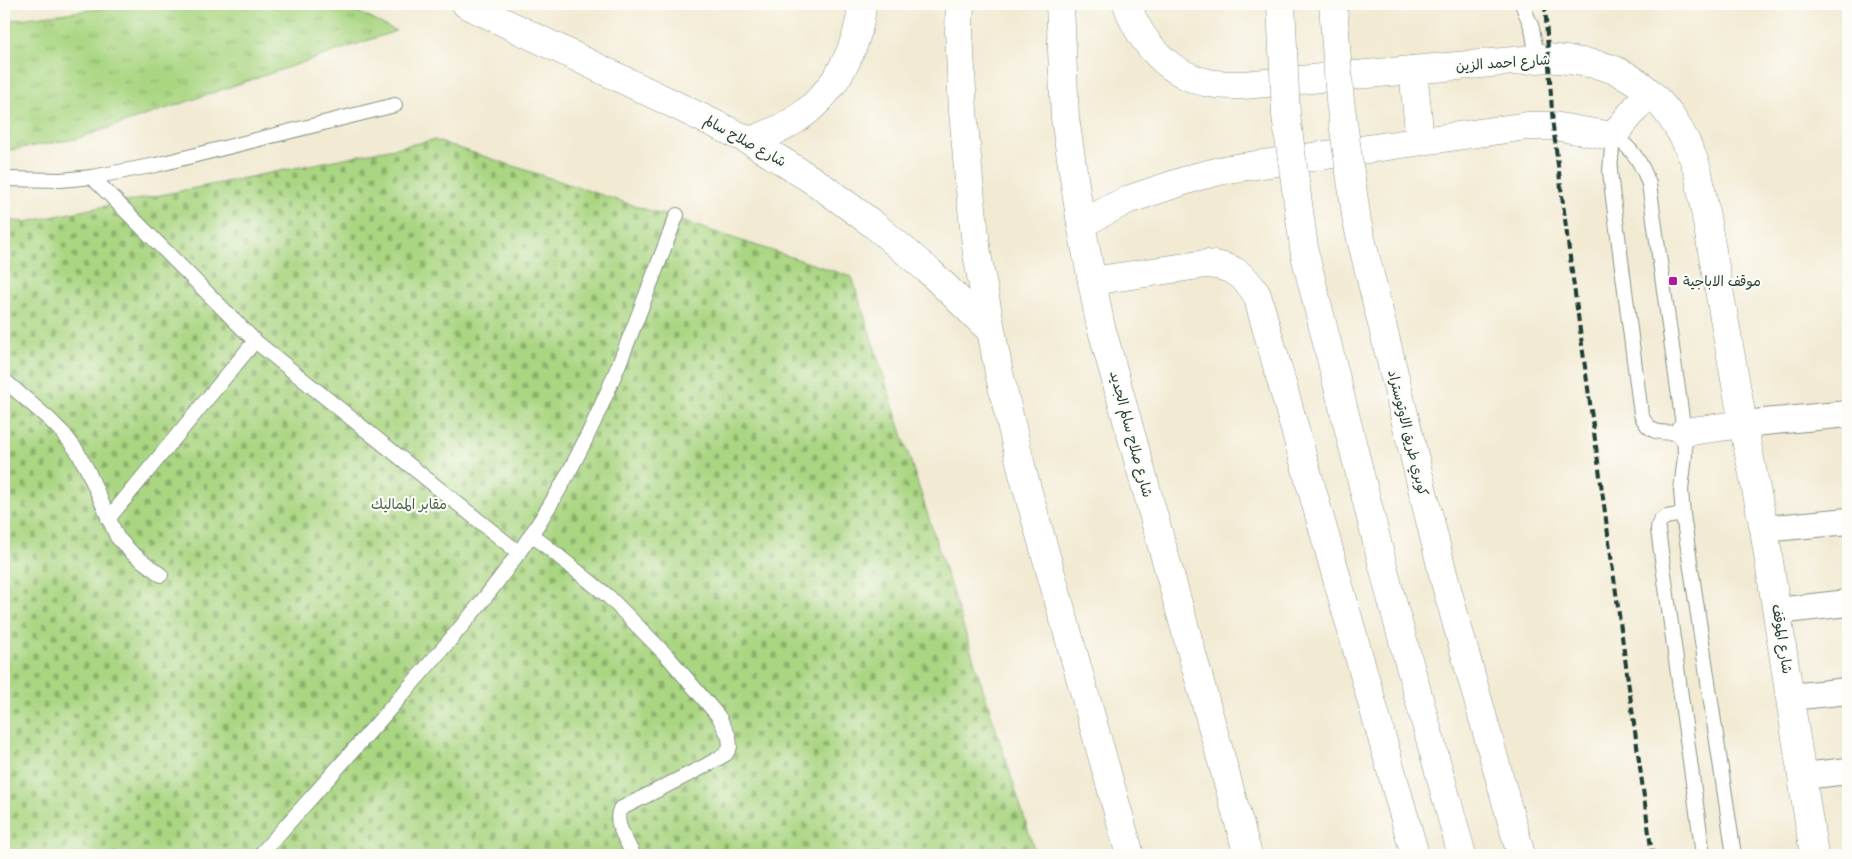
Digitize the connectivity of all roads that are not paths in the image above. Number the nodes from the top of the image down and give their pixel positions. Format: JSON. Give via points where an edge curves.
{"nodes":[{"id":1,"x":466,"y":4,"type":"edge"},
{"id":2,"x":862,"y":4,"type":"edge"},
{"id":3,"x":960,"y":4,"type":"edge"},
{"id":4,"x":1060,"y":4,"type":"edge"},
{"id":5,"x":1127,"y":4,"type":"edge"},
{"id":6,"x":1281,"y":4,"type":"edge"},
{"id":7,"x":1333,"y":4,"type":"edge"},
{"id":8,"x":1522,"y":4,"type":"edge"},
{"id":9,"x":1537,"y":58,"type":"junction"},
{"id":10,"x":1413,"y":70,"type":"junction"},
{"id":11,"x":1649,"y":92,"type":"junction"},
{"id":12,"x":395,"y":105,"type":"dead end"},
{"id":13,"x":1613,"y":136,"type":"junction"},
{"id":14,"x":1420,"y":140,"type":"junction"},
{"id":15,"x":750,"y":142,"type":"junction"},
{"id":16,"x":92,"y":177,"type":"junction"},
{"id":17,"x":4,"y":179,"type":"edge"},
{"id":18,"x":677,"y":215,"type":"dead end"},
{"id":19,"x":1081,"y":224,"type":"junction"},
{"id":20,"x":1092,"y":280,"type":"junction"},
{"id":21,"x":990,"y":330,"type":"junction"},
{"id":22,"x":255,"y":341,"type":"junction"},
{"id":23,"x":4,"y":380,"type":"edge"},
{"id":24,"x":1848,"y":414,"type":"edge"},
{"id":25,"x":1742,"y":424,"type":"junction"},
{"id":26,"x":1684,"y":432,"type":"junction"},
{"id":27,"x":1683,"y":515,"type":"junction"},
{"id":28,"x":108,"y":519,"type":"junction"},
{"id":29,"x":1848,"y":521,"type":"edge"},
{"id":30,"x":1764,"y":529,"type":"junction"},
{"id":31,"x":531,"y":534,"type":"junction"},
{"id":32,"x":519,"y":553,"type":"junction"},
{"id":33,"x":161,"y":575,"type":"dead end"},
{"id":34,"x":1848,"y":603,"type":"edge"},
{"id":35,"x":1777,"y":611,"type":"junction"},
{"id":36,"x":1848,"y":691,"type":"edge"},
{"id":37,"x":1791,"y":697,"type":"junction"},
{"id":38,"x":1848,"y":771,"type":"edge"},
{"id":39,"x":1803,"y":776,"type":"junction"},
{"id":40,"x":260,"y":855,"type":"edge"},
{"id":41,"x":633,"y":855,"type":"edge"},
{"id":42,"x":1130,"y":855,"type":"edge"},
{"id":43,"x":1248,"y":855,"type":"edge"},
{"id":44,"x":1415,"y":855,"type":"edge"},
{"id":45,"x":1462,"y":855,"type":"edge"},
{"id":46,"x":1521,"y":855,"type":"edge"},
{"id":47,"x":1703,"y":855,"type":"edge"},
{"id":48,"x":1734,"y":855,"type":"edge"},
{"id":49,"x":1814,"y":855,"type":"edge"}],
"edges":[{"from":1,"to":15,"type":"main road","name":"شارع صلاح سالم"},
{"from":2,"to":15,"type":"main road","via":[[852,49],[831,85],[795,120]]},
{"from":3,"to":21,"type":"main road","via":[[962,93],[969,181]]},
{"from":4,"to":19,"type":"main road","name":"شارع صلاح سالم الجديد","via":[[1065,118]]},
{"from":5,"to":10,"type":"main road","name":"شارع احمد الزين","via":[[1143,39],[1162,60],[1187,76],[1214,84],[1242,85]]},
{"from":6,"to":45,"type":"main road","bridge":true,"via":[[1286,115],[1305,255],[1388,590]]},
{"from":7,"to":46,"type":"main road","name":"كوبري طريق الاوتوستراد","bridge":true,"via":[[1340,101],[1357,222],[1444,578]]},
{"from":8,"to":9,"type":"lane","via":[[1532,28]]},
{"from":9,"to":10,"type":"main road","name":"شارع احمد الزين"},
{"from":9,"to":11,"type":"main road","name":"شارع احمد الزين","via":[[1598,65],[1623,74]]},
{"from":10,"to":14,"type":"main road"},
{"from":11,"to":13,"type":"main road"},
{"from":11,"to":25,"type":"main road","name":"شارع احمد الزين","via":[[1679,129],[1698,172]]},
{"from":12,"to":16,"type":"lane","via":[[156,165]]},
{"from":13,"to":14,"type":"main road","via":[[1553,126],[1527,126]]},
{"from":13,"to":26,"type":"lane","via":[[1635,154],[1649,184]]},
{"from":13,"to":26,"type":"lane","via":[[1610,171],[1641,414],[1650,429],[1657,432]]},
{"from":14,"to":19,"type":"main road","via":[[1220,171],[1127,200]]},
{"from":15,"to":21,"type":"main road","name":"شارع صلاح سالم","via":[[817,183],[873,224],[929,271]]},
{"from":16,"to":17,"type":"lane"},
{"from":16,"to":22,"type":"lane"},
{"from":18,"to":31,"type":"lane","via":[[603,401],[576,459]]},
{"from":19,"to":20,"type":"main road","name":"شارع صلاح سالم الجديد"},
{"from":20,"to":43,"type":"main road","name":"شارع صلاح سالم الجديد","via":[[1100,323]]},
{"from":20,"to":44,"type":"main road","via":[[1206,264],[1222,265],[1249,282],[1257,295]]},
{"from":21,"to":42,"type":"main road","via":[[1012,433]]},
{"from":22,"to":28,"type":"lane"},
{"from":22,"to":32,"type":"lane"},
{"from":23,"to":28,"type":"lane","via":[[49,419],[77,451]]},
{"from":24,"to":25,"type":"street"},
{"from":25,"to":26,"type":"main road"},
{"from":25,"to":30,"type":"main road","name":"شارع الموقف"},
{"from":26,"to":27,"type":"lane"},
{"from":27,"to":47,"type":"lane","via":[[1663,518],[1658,530]]},
{"from":27,"to":48,"type":"lane"},
{"from":28,"to":33,"type":"lane","via":[[116,537]]},
{"from":29,"to":30,"type":"street"},
{"from":30,"to":35,"type":"main road","name":"شارع الموقف"},
{"from":31,"to":32,"type":"lane"},
{"from":31,"to":41,"type":"lane","via":[[609,597],[669,658],[719,716],[729,737],[730,747],[726,754],[620,809],[618,823]]},
{"from":32,"to":40,"type":"lane","via":[[462,628]]},
{"from":34,"to":35,"type":"street"},
{"from":35,"to":37,"type":"main road","name":"شارع الموقف"},
{"from":36,"to":37,"type":"street"},
{"from":37,"to":39,"type":"main road","name":"شارع الموقف"},
{"from":38,"to":39,"type":"street"},
{"from":39,"to":49,"type":"main road","name":"شارع الموقف"}]}
